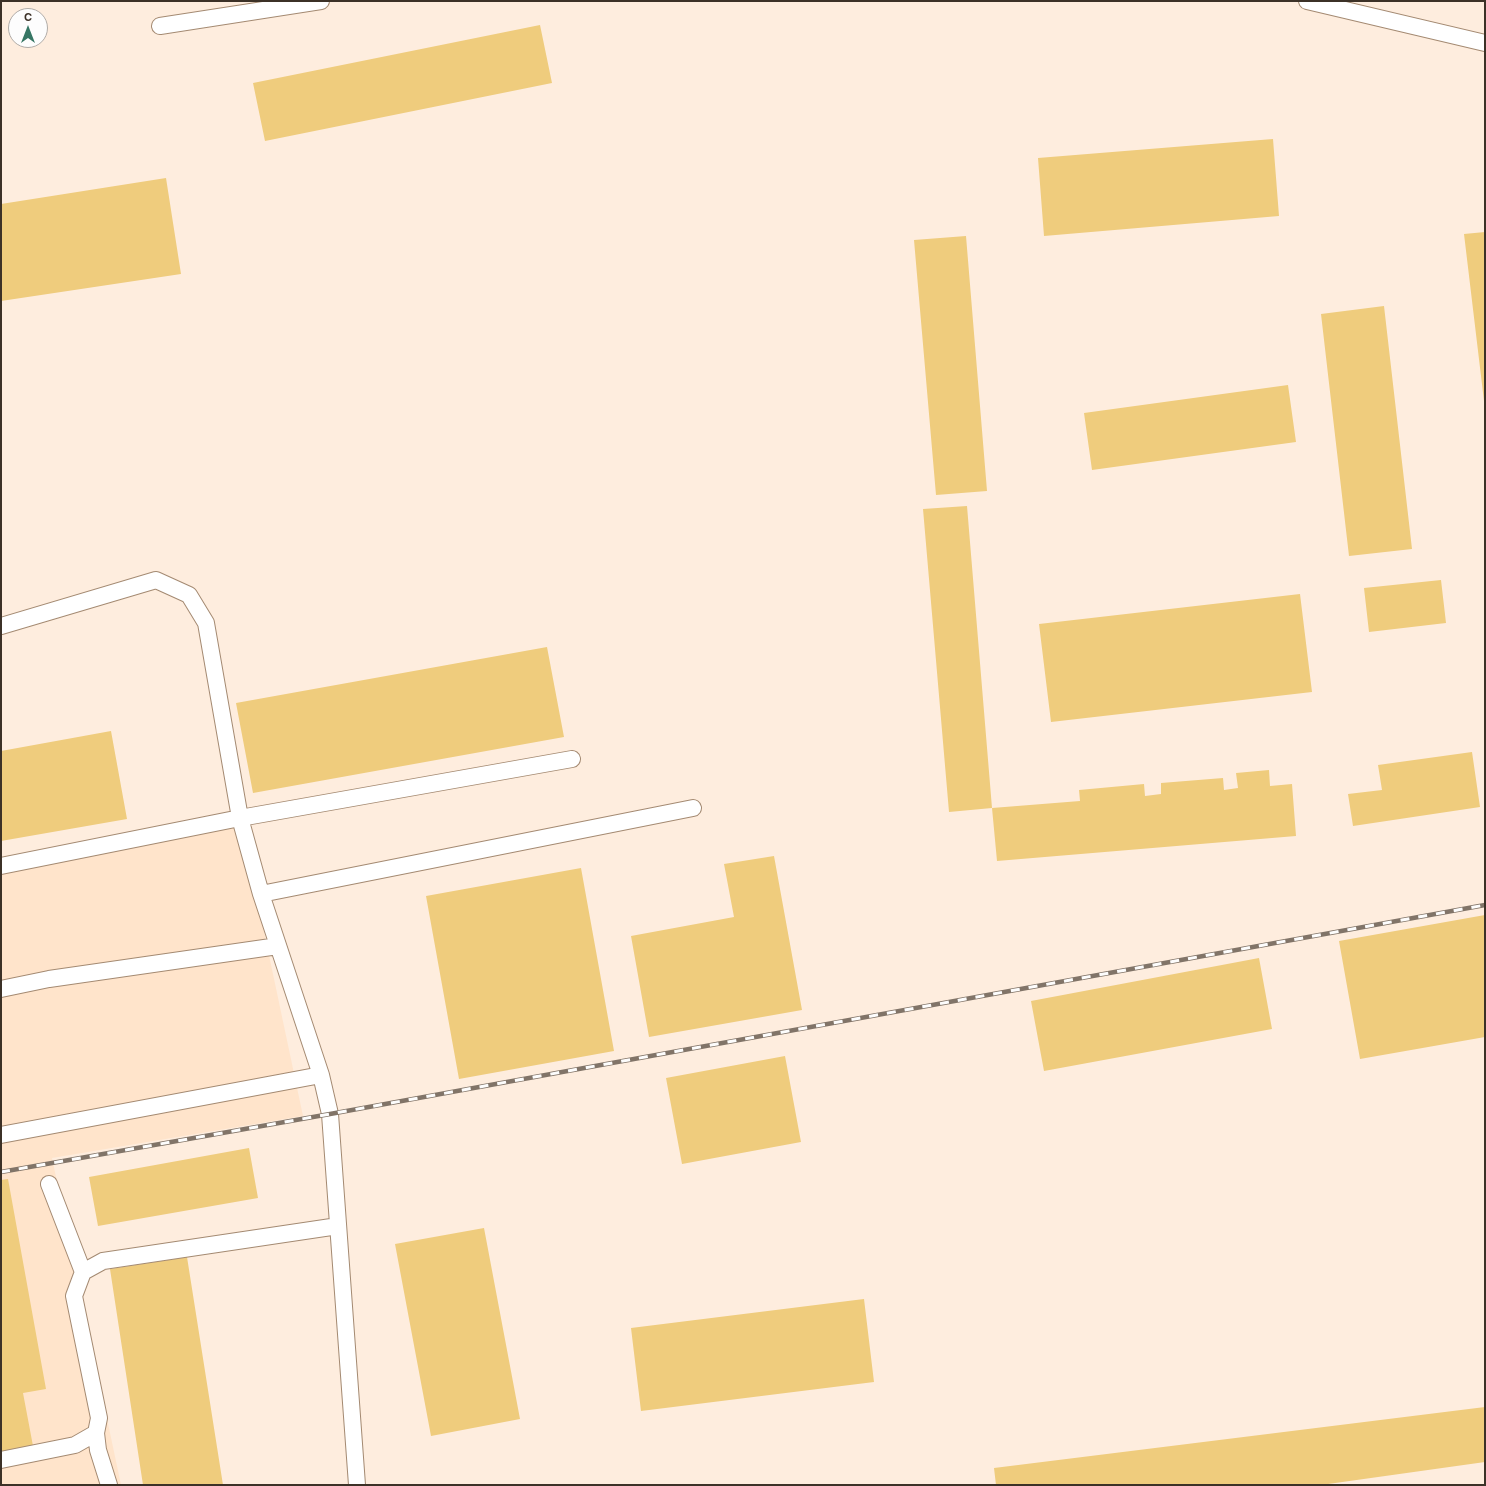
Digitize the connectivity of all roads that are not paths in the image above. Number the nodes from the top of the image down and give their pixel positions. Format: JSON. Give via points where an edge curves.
{"nodes":[{"id":1,"x":320,"y":1,"type":"edge"},
{"id":2,"x":1307,"y":1,"type":"edge"},
{"id":3,"x":160,"y":26,"type":"dead end"},
{"id":4,"x":1485,"y":43,"type":"edge"},
{"id":5,"x":1,"y":626,"type":"edge"},
{"id":6,"x":572,"y":759,"type":"dead end"},
{"id":7,"x":693,"y":808,"type":"dead end"},
{"id":8,"x":240,"y":818,"type":"junction"},
{"id":9,"x":1,"y":866,"type":"edge"},
{"id":10,"x":261,"y":894,"type":"junction"},
{"id":11,"x":278,"y":946,"type":"junction"},
{"id":12,"x":1,"y":989,"type":"edge"},
{"id":13,"x":321,"y":1075,"type":"junction"},
{"id":14,"x":1,"y":1135,"type":"edge"},
{"id":15,"x":49,"y":1184,"type":"dead end"},
{"id":16,"x":338,"y":1226,"type":"junction"},
{"id":17,"x":84,"y":1272,"type":"junction"},
{"id":18,"x":96,"y":1433,"type":"junction"},
{"id":19,"x":1,"y":1460,"type":"edge"},
{"id":20,"x":110,"y":1485,"type":"edge"},
{"id":21,"x":357,"y":1485,"type":"edge"}],
"edges":[{"from":1,"to":3,"type":"lane"},
{"from":2,"to":4,"type":"lane"},
{"from":5,"to":8,"type":"lane","via":[[156,580],[189,595],[206,623]]},
{"from":6,"to":8,"type":"lane"},
{"from":7,"to":10,"type":"lane"},
{"from":8,"to":9,"type":"lane"},
{"from":8,"to":10,"type":"lane"},
{"from":10,"to":11,"type":"lane"},
{"from":11,"to":12,"type":"lane","via":[[49,979]]},
{"from":11,"to":13,"type":"lane"},
{"from":13,"to":14,"type":"lane"},
{"from":13,"to":16,"type":"lane","via":[[330,1114]]},
{"from":15,"to":17,"type":"lane"},
{"from":16,"to":17,"type":"lane","via":[[103,1261]]},
{"from":16,"to":21,"type":"lane"},
{"from":17,"to":18,"type":"lane","via":[[74,1296],[99,1418]]},
{"from":18,"to":19,"type":"lane","via":[[75,1445]]},
{"from":18,"to":20,"type":"lane","via":[[102,1464]]}]}
